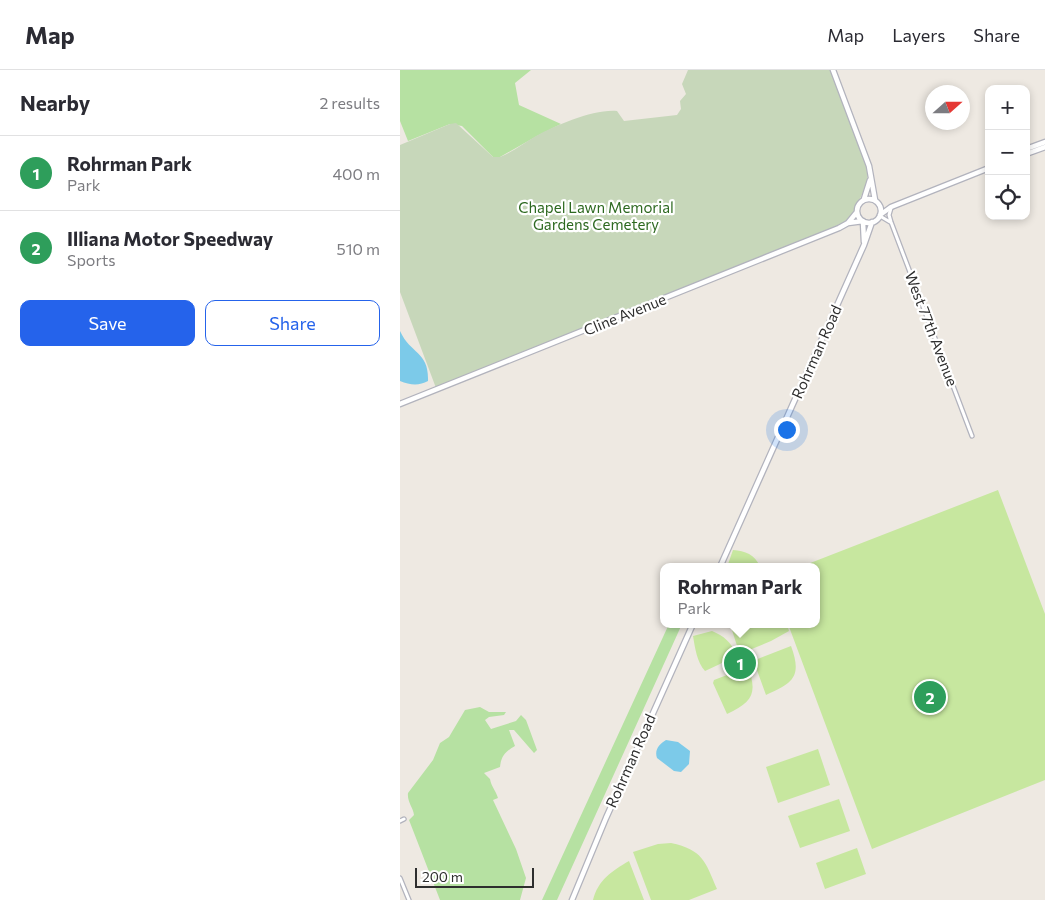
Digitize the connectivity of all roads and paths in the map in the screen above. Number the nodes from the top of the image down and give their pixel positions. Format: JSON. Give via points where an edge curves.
{"nodes":[{"id":1,"x":834,"y":70,"type":"edge"},
{"id":2,"x":1045,"y":142,"type":"edge"},
{"id":3,"x":1045,"y":147,"type":"edge"},
{"id":4,"x":1030,"y":148,"type":"edge"},
{"id":5,"x":1030,"y":153,"type":"edge"},
{"id":6,"x":985,"y":170,"type":"edge"},
{"id":7,"x":870,"y":178,"type":"junction"},
{"id":8,"x":864,"y":199,"type":"junction"},
{"id":9,"x":876,"y":201,"type":"junction"},
{"id":10,"x":891,"y":207,"type":"junction"},
{"id":11,"x":856,"y":212,"type":"junction"},
{"id":12,"x":880,"y":216,"type":"junction"},
{"id":13,"x":863,"y":221,"type":"junction"},
{"id":14,"x":872,"y":222,"type":"junction"},
{"id":15,"x":890,"y":222,"type":"junction"},
{"id":16,"x":848,"y":223,"type":"junction"},
{"id":17,"x":864,"y":246,"type":"junction"},
{"id":18,"x":400,"y":404,"type":"edge"},
{"id":19,"x":972,"y":436,"type":"dead end"},
{"id":20,"x":722,"y":563,"type":"edge"},
{"id":21,"x":692,"y":628,"type":"edge"},
{"id":22,"x":400,"y":878,"type":"edge"},
{"id":23,"x":408,"y":900,"type":"edge"},
{"id":24,"x":572,"y":900,"type":"edge"}],
"edges":[{"from":1,"to":7,"type":"street","via":[[866,157]]},
{"from":2,"to":4,"type":"street"},
{"from":3,"to":5,"type":"street"},
{"from":6,"to":10,"type":"street"},
{"from":7,"to":8,"type":"street"},
{"from":7,"to":9,"type":"street"},
{"from":8,"to":9,"type":"street"},
{"from":8,"to":11,"type":"street"},
{"from":9,"to":10,"type":"street"},
{"from":9,"to":12,"type":"street"},
{"from":10,"to":12,"type":"street"},
{"from":10,"to":15,"type":"street","name":"West 77th Avenue"},
{"from":11,"to":13,"type":"street"},
{"from":11,"to":16,"type":"street","name":"Cline Avenue"},
{"from":12,"to":14,"type":"street"},
{"from":12,"to":15,"type":"street"},
{"from":13,"to":14,"type":"street"},
{"from":13,"to":16,"type":"street","name":"Cline Avenue"},
{"from":13,"to":17,"type":"street","name":"Rohrman Road"},
{"from":14,"to":17,"type":"street","name":"Rohrman Road"},
{"from":15,"to":19,"type":"street","name":"West 77th Avenue"},
{"from":16,"to":18,"type":"street","name":"Cline Avenue"},
{"from":17,"to":20,"type":"street","name":"Rohrman Road"},
{"from":21,"to":24,"type":"street","name":"Rohrman Road"},
{"from":22,"to":23,"type":"street"}]}
